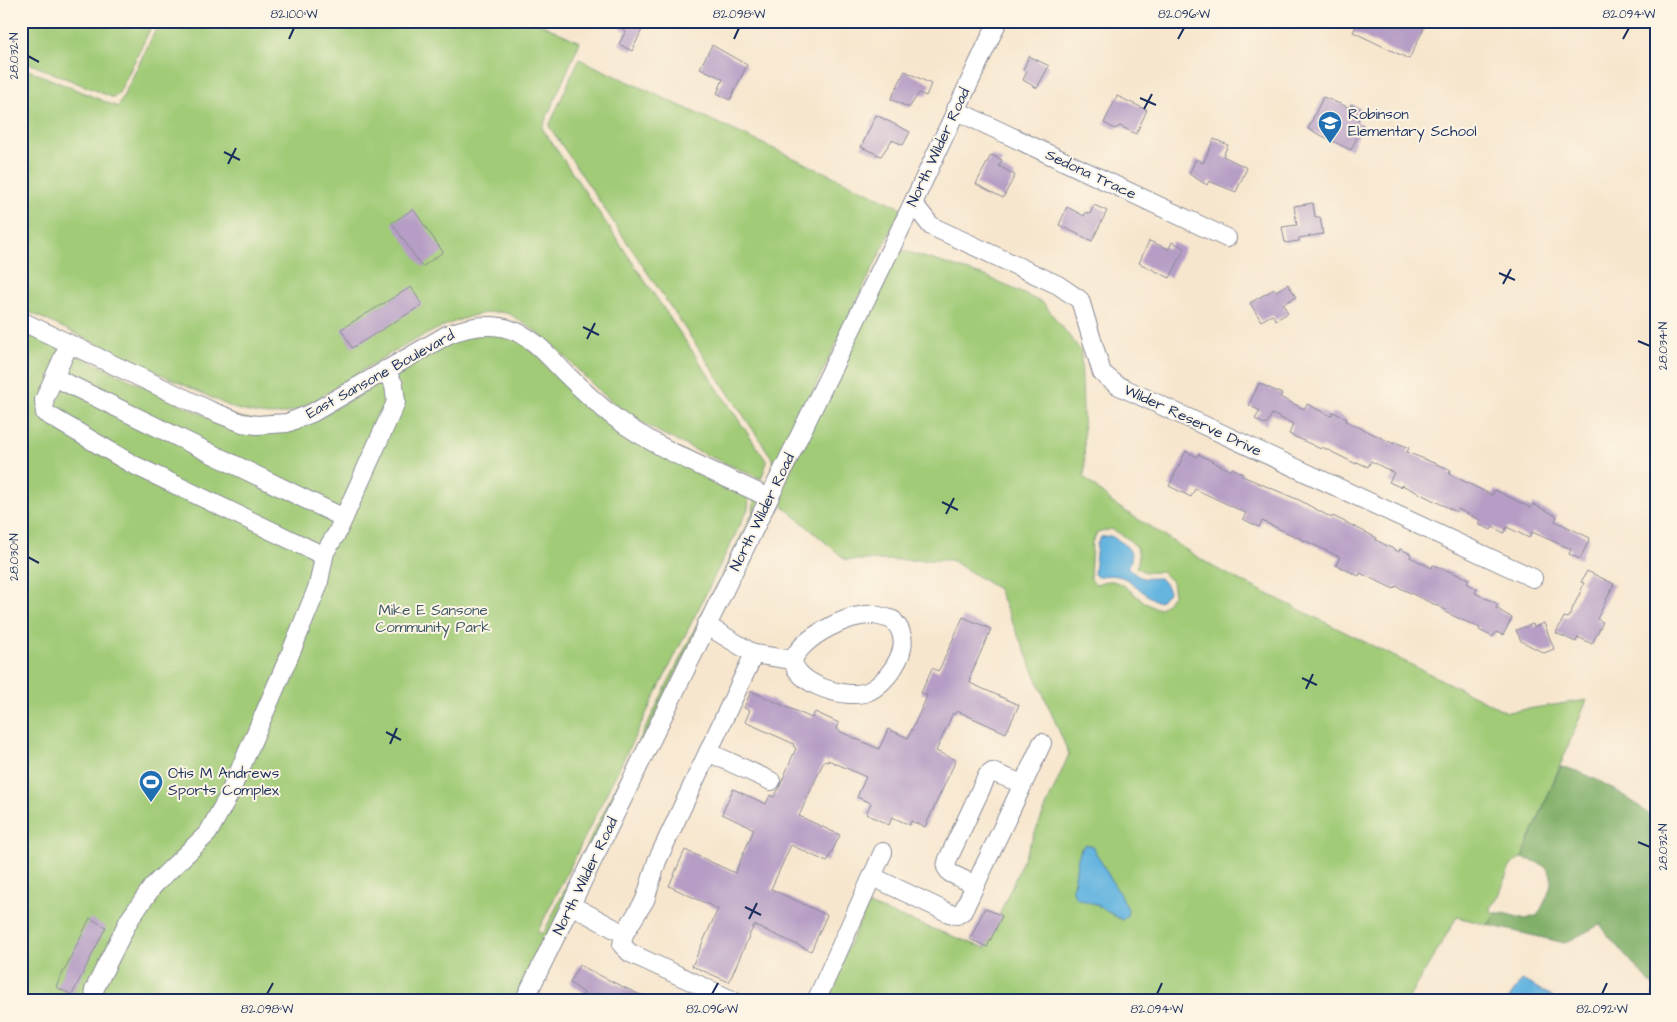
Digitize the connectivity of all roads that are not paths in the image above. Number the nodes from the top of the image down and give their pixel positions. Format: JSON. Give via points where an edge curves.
{"nodes":[{"id":1,"x":998,"y":21,"type":"edge"},
{"id":2,"x":955,"y":110,"type":"junction"},
{"id":3,"x":913,"y":202,"type":"junction"},
{"id":4,"x":1227,"y":238,"type":"dead end"},
{"id":5,"x":21,"y":321,"type":"edge"},
{"id":6,"x":69,"y":344,"type":"junction"},
{"id":7,"x":385,"y":370,"type":"junction"},
{"id":8,"x":54,"y":377,"type":"junction"},
{"id":9,"x":769,"y":498,"type":"junction"},
{"id":10,"x":344,"y":518,"type":"junction"},
{"id":11,"x":326,"y":552,"type":"junction"},
{"id":12,"x":1533,"y":578,"type":"dead end"},
{"id":13,"x":706,"y":625,"type":"junction"},
{"id":14,"x":754,"y":654,"type":"junction"},
{"id":15,"x":793,"y":660,"type":"junction"},
{"id":16,"x":1042,"y":743,"type":"dead end"},
{"id":17,"x":708,"y":752,"type":"junction"},
{"id":18,"x":771,"y":781,"type":"dead end"},
{"id":19,"x":1023,"y":784,"type":"junction"},
{"id":20,"x":883,"y":852,"type":"dead end"},
{"id":21,"x":873,"y":877,"type":"junction"},
{"id":22,"x":975,"y":885,"type":"junction"},
{"id":23,"x":571,"y":905,"type":"junction"},
{"id":24,"x":624,"y":934,"type":"junction"},
{"id":25,"x":94,"y":990,"type":"dead end"},
{"id":26,"x":524,"y":1001,"type":"edge"},
{"id":27,"x":734,"y":1001,"type":"edge"},
{"id":28,"x":816,"y":1001,"type":"edge"}],
"edges":[{"from":1,"to":2,"type":"street","name":"North Wilder Road"},
{"from":2,"to":3,"type":"street","name":"North Wilder Road"},
{"from":2,"to":4,"type":"street","name":"Sedona Trace"},
{"from":3,"to":9,"type":"street","name":"North Wilder Road"},
{"from":3,"to":12,"type":"street","name":"Wilder Reserve Drive","via":[[931,226],[1058,285],[1080,300],[1102,373],[1117,384]]},
{"from":5,"to":6,"type":"street","name":"East Sansone Boulevard"},
{"from":6,"to":7,"type":"street","name":"East Sansone Boulevard","via":[[209,410],[242,423],[257,425],[306,416]]},
{"from":6,"to":8,"type":"street"},
{"from":7,"to":9,"type":"street","name":"East Sansone Boulevard","via":[[459,330],[483,326],[506,328],[533,342],[584,392],[626,426]]},
{"from":7,"to":10,"type":"street","via":[[394,385],[396,402]]},
{"from":8,"to":10,"type":"street"},
{"from":8,"to":11,"type":"street","via":[[44,400],[45,412],[132,464],[320,554]]},
{"from":9,"to":13,"type":"street","name":"North Wilder Road"},
{"from":10,"to":11,"type":"street"},
{"from":11,"to":25,"type":"street","via":[[318,586],[228,797],[208,833],[154,886],[129,920]]},
{"from":13,"to":14,"type":"street"},
{"from":13,"to":23,"type":"street","name":"North Wilder Road"},
{"from":14,"to":15,"type":"street"},
{"from":14,"to":17,"type":"street"},
{"from":15,"to":15,"type":"street","via":[[796,652],[814,636],[850,618],[873,615],[893,620],[902,633],[903,647],[894,667],[867,692],[831,692],[800,676],[794,669]]},
{"from":16,"to":19,"type":"street"},
{"from":17,"to":18,"type":"street"},
{"from":17,"to":24,"type":"street","via":[[657,862],[645,900]]},
{"from":19,"to":22,"type":"street"},
{"from":19,"to":22,"type":"street","via":[[992,772],[983,784],[946,867],[950,873]]},
{"from":20,"to":21,"type":"street"},
{"from":21,"to":22,"type":"street","via":[[957,915],[963,910]]},
{"from":21,"to":28,"type":"street"},
{"from":23,"to":24,"type":"street"},
{"from":23,"to":26,"type":"street","name":"North Wilder Road"},
{"from":24,"to":27,"type":"street","via":[[622,945],[630,953]]}]}
